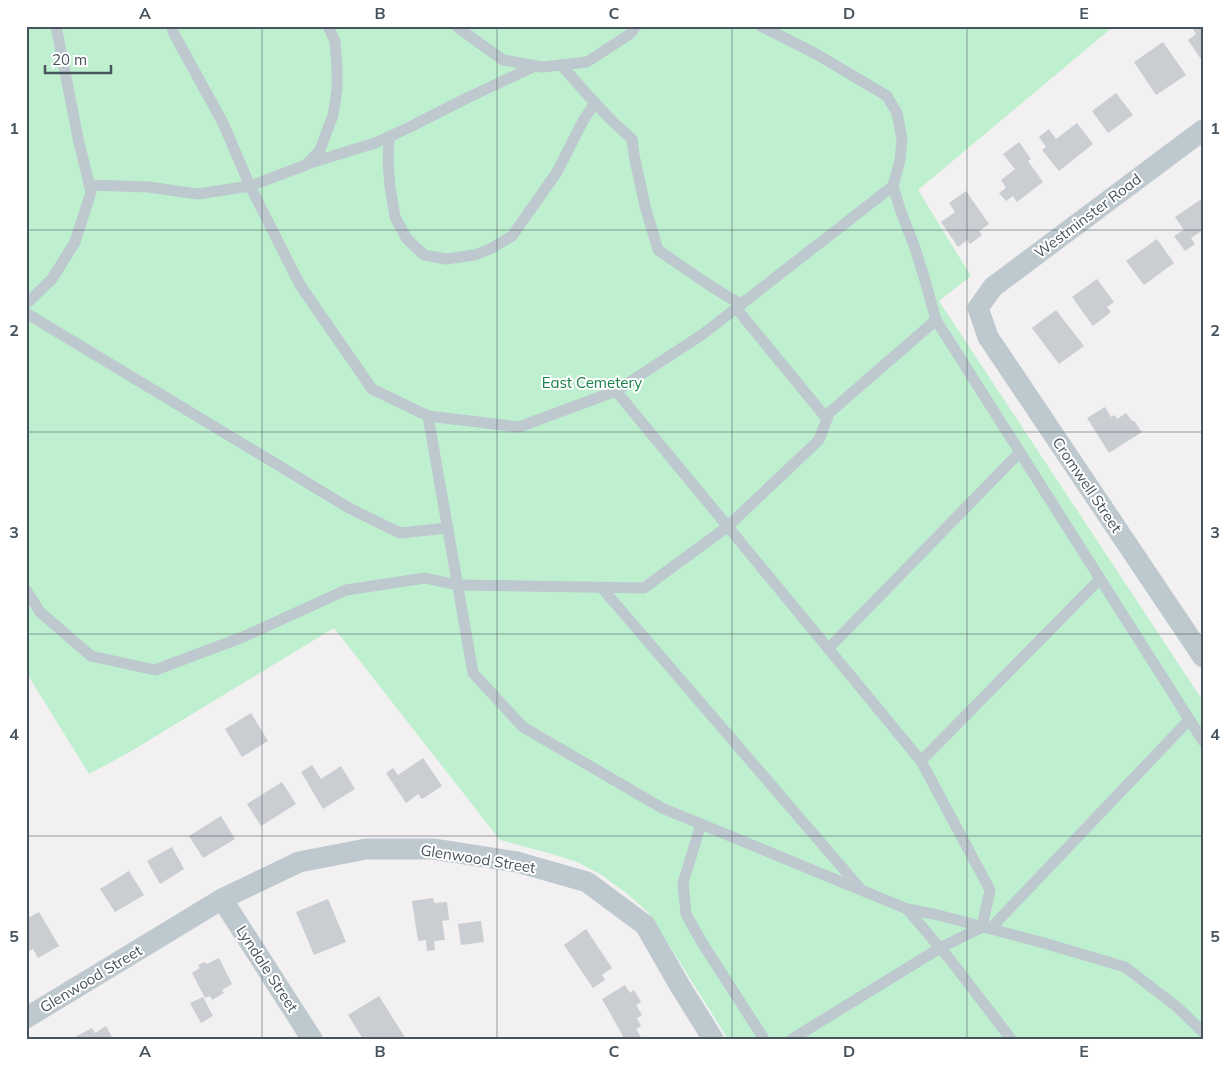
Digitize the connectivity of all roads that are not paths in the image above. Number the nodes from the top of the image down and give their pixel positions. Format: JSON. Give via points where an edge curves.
{"nodes":[{"id":1,"x":56,"y":26,"type":"edge"},
{"id":2,"x":172,"y":26,"type":"edge"},
{"id":3,"x":328,"y":26,"type":"edge"},
{"id":4,"x":456,"y":26,"type":"edge"},
{"id":5,"x":636,"y":26,"type":"edge"},
{"id":6,"x":762,"y":26,"type":"edge"},
{"id":7,"x":561,"y":65,"type":"junction"},
{"id":8,"x":535,"y":66,"type":"junction"},
{"id":9,"x":595,"y":103,"type":"junction"},
{"id":10,"x":1203,"y":130,"type":"edge"},
{"id":11,"x":388,"y":137,"type":"junction"},
{"id":12,"x":306,"y":165,"type":"junction"},
{"id":13,"x":89,"y":185,"type":"junction"},
{"id":14,"x":250,"y":186,"type":"junction"},
{"id":15,"x":893,"y":186,"type":"junction"},
{"id":16,"x":26,"y":304,"type":"edge"},
{"id":17,"x":739,"y":306,"type":"junction"},
{"id":18,"x":978,"y":308,"type":"joint"},
{"id":19,"x":26,"y":313,"type":"edge"},
{"id":20,"x":936,"y":320,"type":"junction"},
{"id":21,"x":616,"y":391,"type":"junction"},
{"id":22,"x":428,"y":416,"type":"junction"},
{"id":23,"x":827,"y":420,"type":"junction"},
{"id":24,"x":1020,"y":452,"type":"junction"},
{"id":25,"x":727,"y":527,"type":"junction"},
{"id":26,"x":448,"y":528,"type":"junction"},
{"id":27,"x":1100,"y":579,"type":"junction"},
{"id":28,"x":458,"y":585,"type":"junction"},
{"id":29,"x":602,"y":587,"type":"junction"},
{"id":30,"x":26,"y":590,"type":"edge"},
{"id":31,"x":828,"y":649,"type":"junction"},
{"id":32,"x":1203,"y":658,"type":"edge"},
{"id":33,"x":1189,"y":720,"type":"junction"},
{"id":34,"x":1203,"y":741,"type":"edge"},
{"id":35,"x":921,"y":761,"type":"junction"},
{"id":36,"x":702,"y":824,"type":"junction"},
{"id":37,"x":861,"y":889,"type":"junction"},
{"id":38,"x":222,"y":899,"type":"junction"},
{"id":39,"x":907,"y":909,"type":"junction"},
{"id":40,"x":986,"y":928,"type":"junction"},
{"id":41,"x":940,"y":948,"type":"junction"},
{"id":42,"x":26,"y":1018,"type":"edge"},
{"id":43,"x":1203,"y":1032,"type":"edge"},
{"id":44,"x":312,"y":1039,"type":"edge"},
{"id":45,"x":713,"y":1039,"type":"edge"},
{"id":46,"x":764,"y":1039,"type":"edge"},
{"id":47,"x":792,"y":1039,"type":"edge"},
{"id":48,"x":1011,"y":1039,"type":"edge"}],
"edges":[{"from":1,"to":13,"type":"lane"},
{"from":2,"to":14,"type":"lane","via":[[223,123]]},
{"from":3,"to":12,"type":"lane","via":[[335,42],[338,90],[320,150]]},
{"from":4,"to":8,"type":"lane","via":[[503,60]]},
{"from":5,"to":7,"type":"lane","via":[[630,34],[587,62]]},
{"from":6,"to":15,"type":"lane","via":[[887,96],[897,114],[902,139]]},
{"from":7,"to":8,"type":"lane"},
{"from":7,"to":9,"type":"lane"},
{"from":8,"to":11,"type":"lane"},
{"from":9,"to":11,"type":"lane","via":[[557,172],[512,236],[475,255],[446,259],[424,255],[407,239],[395,217]]},
{"from":9,"to":17,"type":"lane","via":[[632,139],[645,206],[658,250]]},
{"from":10,"to":18,"type":"street","name":"Westminster Road","via":[[994,287]]},
{"from":11,"to":12,"type":"lane"},
{"from":12,"to":14,"type":"lane"},
{"from":13,"to":14,"type":"lane","via":[[148,187],[198,194]]},
{"from":13,"to":16,"type":"lane","via":[[91,192],[75,242],[52,279]]},
{"from":14,"to":22,"type":"lane","via":[[300,285],[372,389]]},
{"from":15,"to":17,"type":"lane"},
{"from":15,"to":20,"type":"lane"},
{"from":17,"to":21,"type":"lane","via":[[703,334]]},
{"from":17,"to":23,"type":"lane"},
{"from":18,"to":32,"type":"street","name":"Cromwell Street","via":[[988,337]]},
{"from":19,"to":26,"type":"lane","via":[[349,508],[400,533]]},
{"from":20,"to":23,"type":"lane","via":[[829,413]]},
{"from":20,"to":24,"type":"lane"},
{"from":21,"to":22,"type":"lane","via":[[519,427]]},
{"from":21,"to":25,"type":"lane"},
{"from":22,"to":26,"type":"lane"},
{"from":23,"to":25,"type":"lane","via":[[819,440]]},
{"from":24,"to":27,"type":"lane"},
{"from":24,"to":31,"type":"lane"},
{"from":25,"to":29,"type":"lane","via":[[644,588]]},
{"from":25,"to":31,"type":"lane"},
{"from":26,"to":28,"type":"lane"},
{"from":27,"to":33,"type":"lane"},
{"from":27,"to":35,"type":"lane"},
{"from":28,"to":29,"type":"lane"},
{"from":28,"to":30,"type":"lane","via":[[425,578],[346,590],[243,637],[155,670],[90,656],[40,612]]},
{"from":28,"to":36,"type":"lane","via":[[473,673],[523,726],[662,808]]},
{"from":29,"to":37,"type":"lane"},
{"from":31,"to":35,"type":"lane"},
{"from":33,"to":34,"type":"lane"},
{"from":33,"to":40,"type":"lane"},
{"from":35,"to":40,"type":"lane","via":[[990,890]]},
{"from":36,"to":37,"type":"lane"},
{"from":36,"to":46,"type":"lane","via":[[683,883],[686,914]]},
{"from":37,"to":39,"type":"lane"},
{"from":38,"to":42,"type":"street","name":"Glenwood Street"},
{"from":38,"to":44,"type":"street","name":"Lyndale Street"},
{"from":38,"to":45,"type":"street","name":"Glenwood Street","via":[[299,862],[366,849],[433,848],[517,862],[586,882],[645,925]]},
{"from":39,"to":40,"type":"lane"},
{"from":39,"to":41,"type":"lane"},
{"from":40,"to":41,"type":"lane"},
{"from":40,"to":43,"type":"lane","via":[[1125,968],[1176,1006]]},
{"from":41,"to":47,"type":"lane"},
{"from":41,"to":48,"type":"lane"}]}
